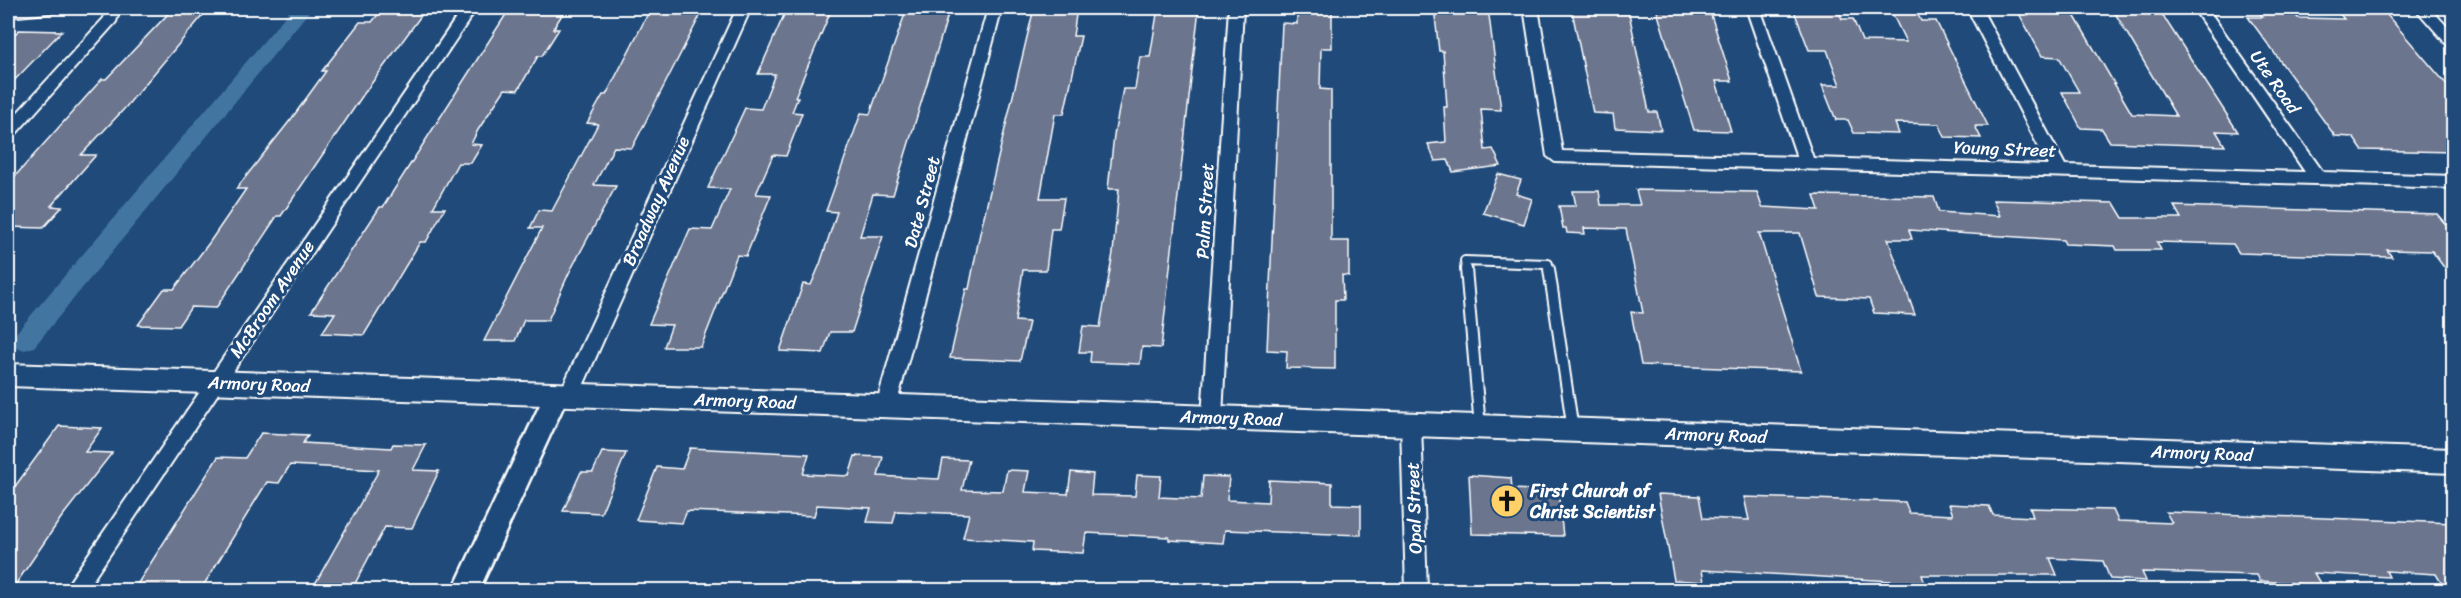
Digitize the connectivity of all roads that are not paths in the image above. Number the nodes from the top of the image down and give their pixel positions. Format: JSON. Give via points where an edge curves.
{"nodes":[{"id":1,"x":58,"y":8,"type":"edge"},
{"id":2,"x":113,"y":8,"type":"edge"},
{"id":3,"x":470,"y":8,"type":"edge"},
{"id":4,"x":744,"y":8,"type":"edge"},
{"id":5,"x":995,"y":8,"type":"edge"},
{"id":6,"x":1236,"y":8,"type":"edge"},
{"id":7,"x":1531,"y":8,"type":"edge"},
{"id":8,"x":1753,"y":8,"type":"edge"},
{"id":9,"x":1974,"y":8,"type":"edge"},
{"id":10,"x":2200,"y":8,"type":"edge"},
{"id":11,"x":2422,"y":8,"type":"edge"},
{"id":12,"x":8,"y":12,"type":"edge"},
{"id":13,"x":2454,"y":44,"type":"edge"},
{"id":14,"x":8,"y":132,"type":"edge"},
{"id":15,"x":1807,"y":163,"type":"junction"},
{"id":16,"x":2059,"y":170,"type":"junction"},
{"id":17,"x":2318,"y":178,"type":"junction"},
{"id":18,"x":2454,"y":182,"type":"edge"},
{"id":19,"x":8,"y":375,"type":"edge"},
{"id":20,"x":216,"y":382,"type":"junction"},
{"id":21,"x":563,"y":394,"type":"junction"},
{"id":22,"x":886,"y":406,"type":"junction"},
{"id":23,"x":1212,"y":417,"type":"junction"},
{"id":24,"x":1411,"y":425,"type":"junction"},
{"id":25,"x":1480,"y":427,"type":"junction"},
{"id":26,"x":1573,"y":430,"type":"junction"},
{"id":27,"x":2454,"y":461,"type":"edge"},
{"id":28,"x":74,"y":591,"type":"edge"},
{"id":29,"x":466,"y":591,"type":"edge"},
{"id":30,"x":1418,"y":591,"type":"edge"}],
"edges":[{"from":1,"to":12,"type":"street"},
{"from":2,"to":14,"type":"street","via":[[111,19]]},
{"from":3,"to":20,"type":"street","name":"McBroom Avenue"},
{"from":4,"to":21,"type":"street","name":"Broadway Avenue"},
{"from":5,"to":22,"type":"street","name":"Date Street"},
{"from":6,"to":23,"type":"street","name":"Palm Street"},
{"from":7,"to":15,"type":"street","name":"Young Street","via":[[1555,156]]},
{"from":8,"to":15,"type":"street"},
{"from":9,"to":16,"type":"street"},
{"from":10,"to":17,"type":"street","name":"Ute Road"},
{"from":11,"to":13,"type":"street"},
{"from":15,"to":16,"type":"street","name":"Young Street"},
{"from":16,"to":17,"type":"street","name":"Young Street"},
{"from":17,"to":18,"type":"street","name":"Young Street"},
{"from":19,"to":20,"type":"main road","name":"Armory Road"},
{"from":20,"to":21,"type":"main road","name":"Armory Road"},
{"from":20,"to":28,"type":"street","name":"McBroom Avenue"},
{"from":21,"to":22,"type":"main road","name":"Armory Road"},
{"from":21,"to":29,"type":"street","name":"Broadway Avenue"},
{"from":22,"to":23,"type":"main road","name":"Armory Road"},
{"from":23,"to":24,"type":"main road","name":"Armory Road"},
{"from":24,"to":25,"type":"main road","name":"Armory Road"},
{"from":24,"to":30,"type":"street","name":"Opal Street"},
{"from":25,"to":26,"type":"main road","name":"Armory Road"},
{"from":25,"to":26,"type":"lane","via":[[1465,261],[1548,264]]},
{"from":26,"to":27,"type":"main road","name":"Armory Road"}]}
